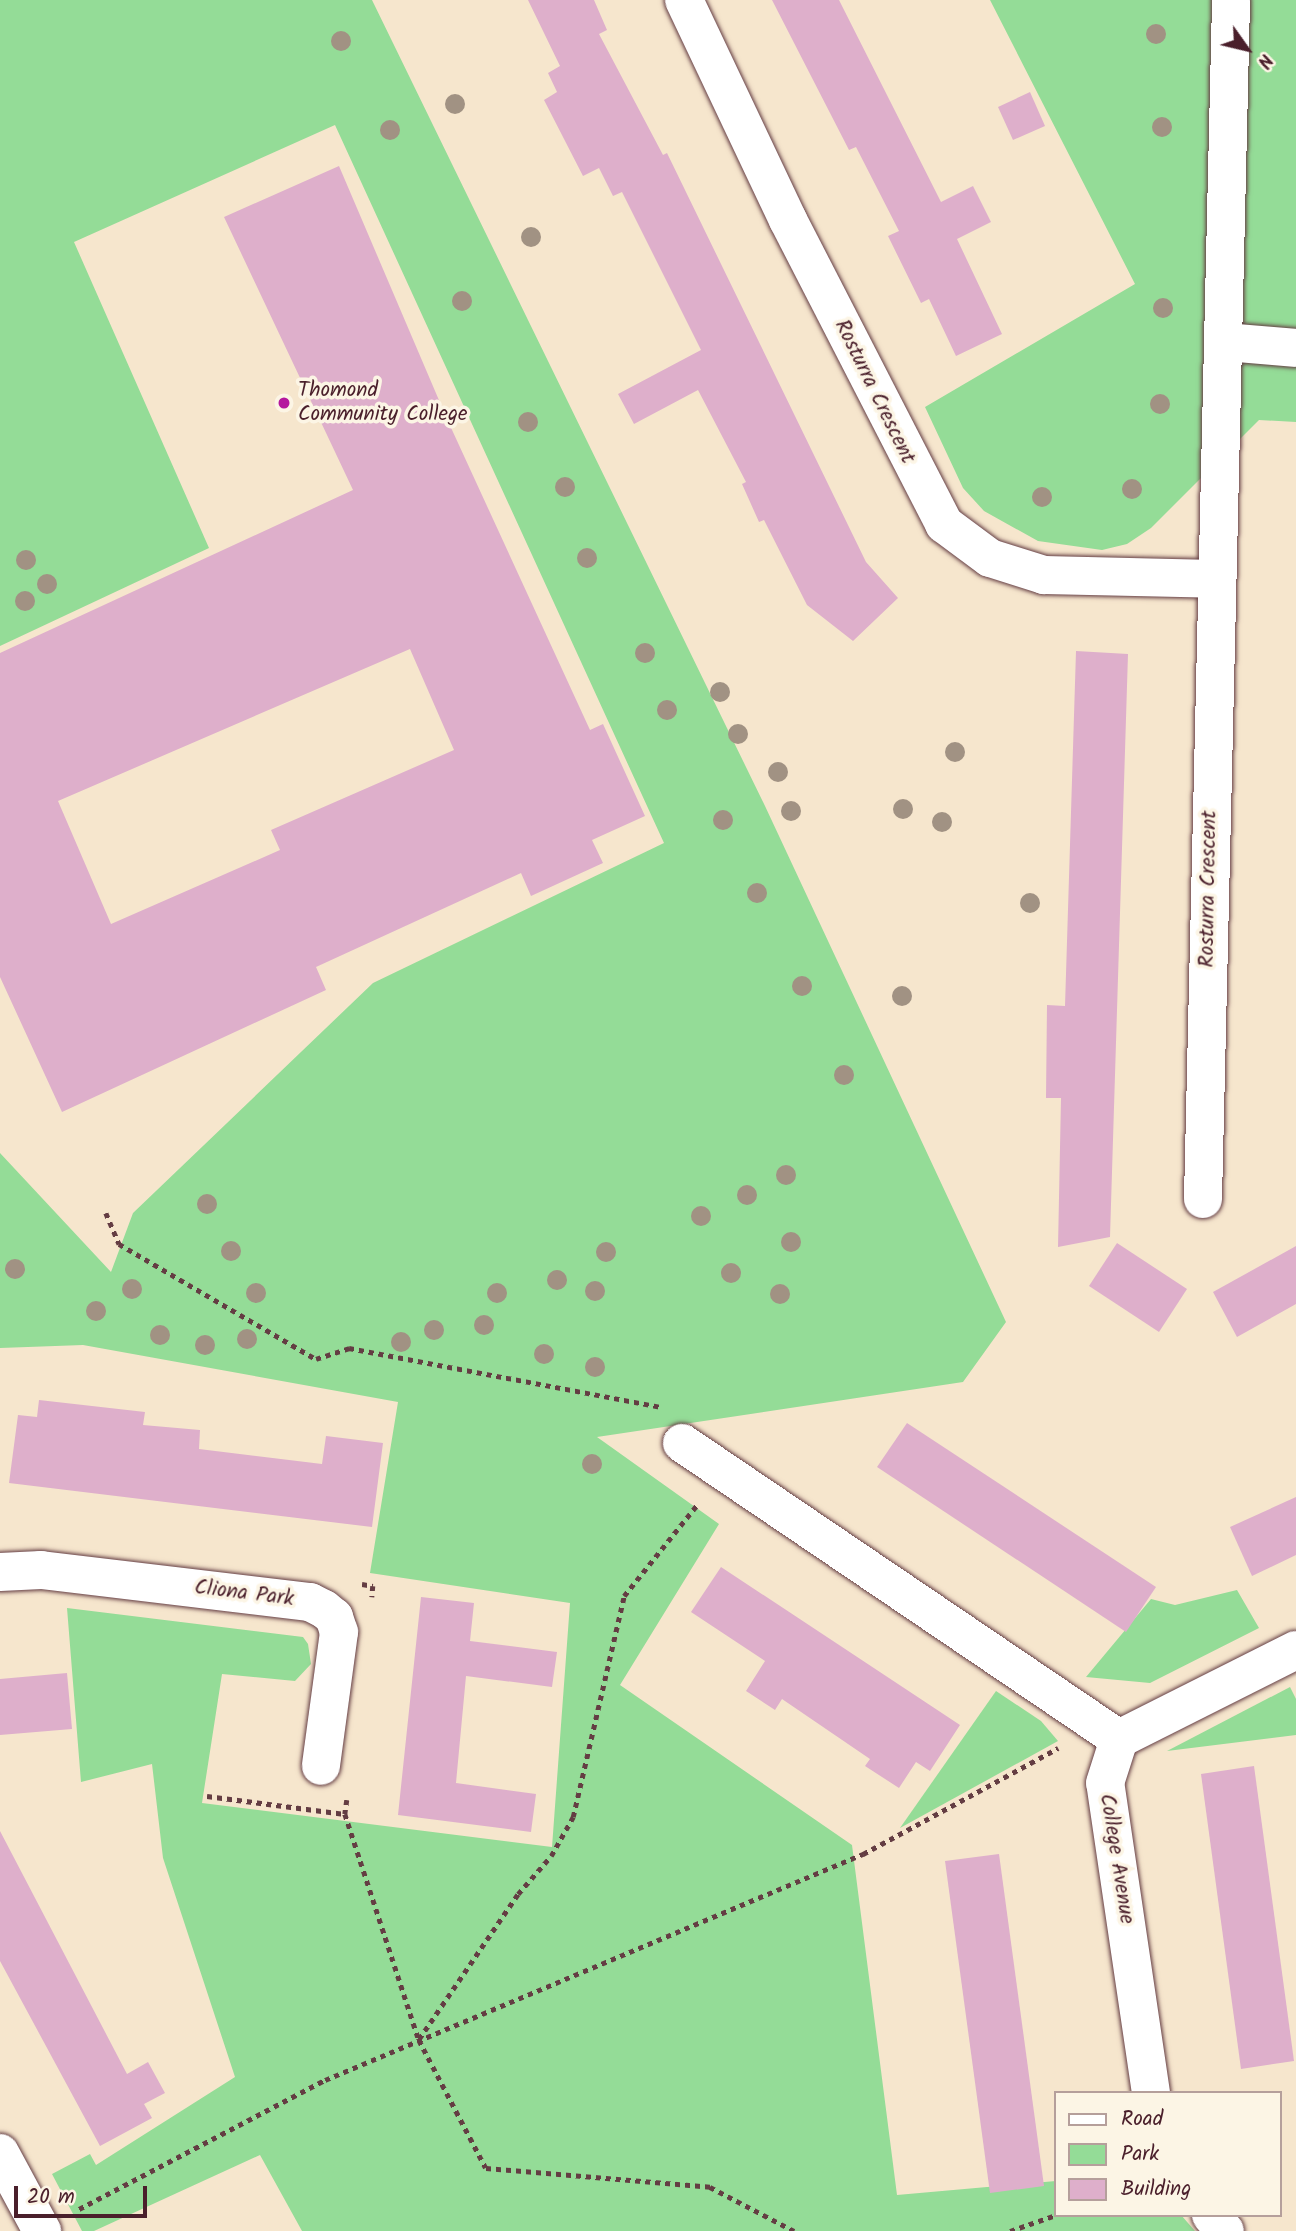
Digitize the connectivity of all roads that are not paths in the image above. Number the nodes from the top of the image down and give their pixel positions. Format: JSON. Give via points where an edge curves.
{"nodes":[{"id":1,"x":684,"y":0,"type":"edge"},
{"id":2,"x":1231,"y":0,"type":"edge"},
{"id":3,"x":1225,"y":342,"type":"junction"},
{"id":4,"x":1296,"y":348,"type":"edge"},
{"id":5,"x":1215,"y":579,"type":"junction"},
{"id":6,"x":1203,"y":1199,"type":"dead end"},
{"id":7,"x":682,"y":1443,"type":"dead end"},
{"id":8,"x":0,"y":1572,"type":"edge"},
{"id":9,"x":1296,"y":1650,"type":"edge"},
{"id":10,"x":1109,"y":1732,"type":"junction"},
{"id":11,"x":321,"y":1766,"type":"dead end"},
{"id":12,"x":1151,"y":2091,"type":"edge"},
{"id":13,"x":0,"y":2153,"type":"edge"},
{"id":14,"x":1213,"y":2217,"type":"edge"},
{"id":15,"x":42,"y":2230,"type":"edge"},
{"id":16,"x":1225,"y":2231,"type":"edge"}],
"edges":[{"from":1,"to":5,"type":"street","name":"Rosturra Crescent","via":[[788,220],[944,524],[990,558],[1035,573]]},
{"from":2,"to":3,"type":"street","name":"Rosturra Crescent"},
{"from":3,"to":4,"type":"street"},
{"from":3,"to":5,"type":"street","name":"Rosturra Crescent"},
{"from":5,"to":6,"type":"street","name":"Rosturra Crescent"},
{"from":7,"to":10,"type":"street"},
{"from":8,"to":11,"type":"street","name":"Cliona Park","via":[[41,1570],[310,1602],[324,1609],[334,1617],[339,1632]]},
{"from":9,"to":10,"type":"street"},
{"from":10,"to":12,"type":"street","name":"College Avenue","via":[[1105,1783]]},
{"from":13,"to":15,"type":"street"},
{"from":14,"to":16,"type":"street"}]}
